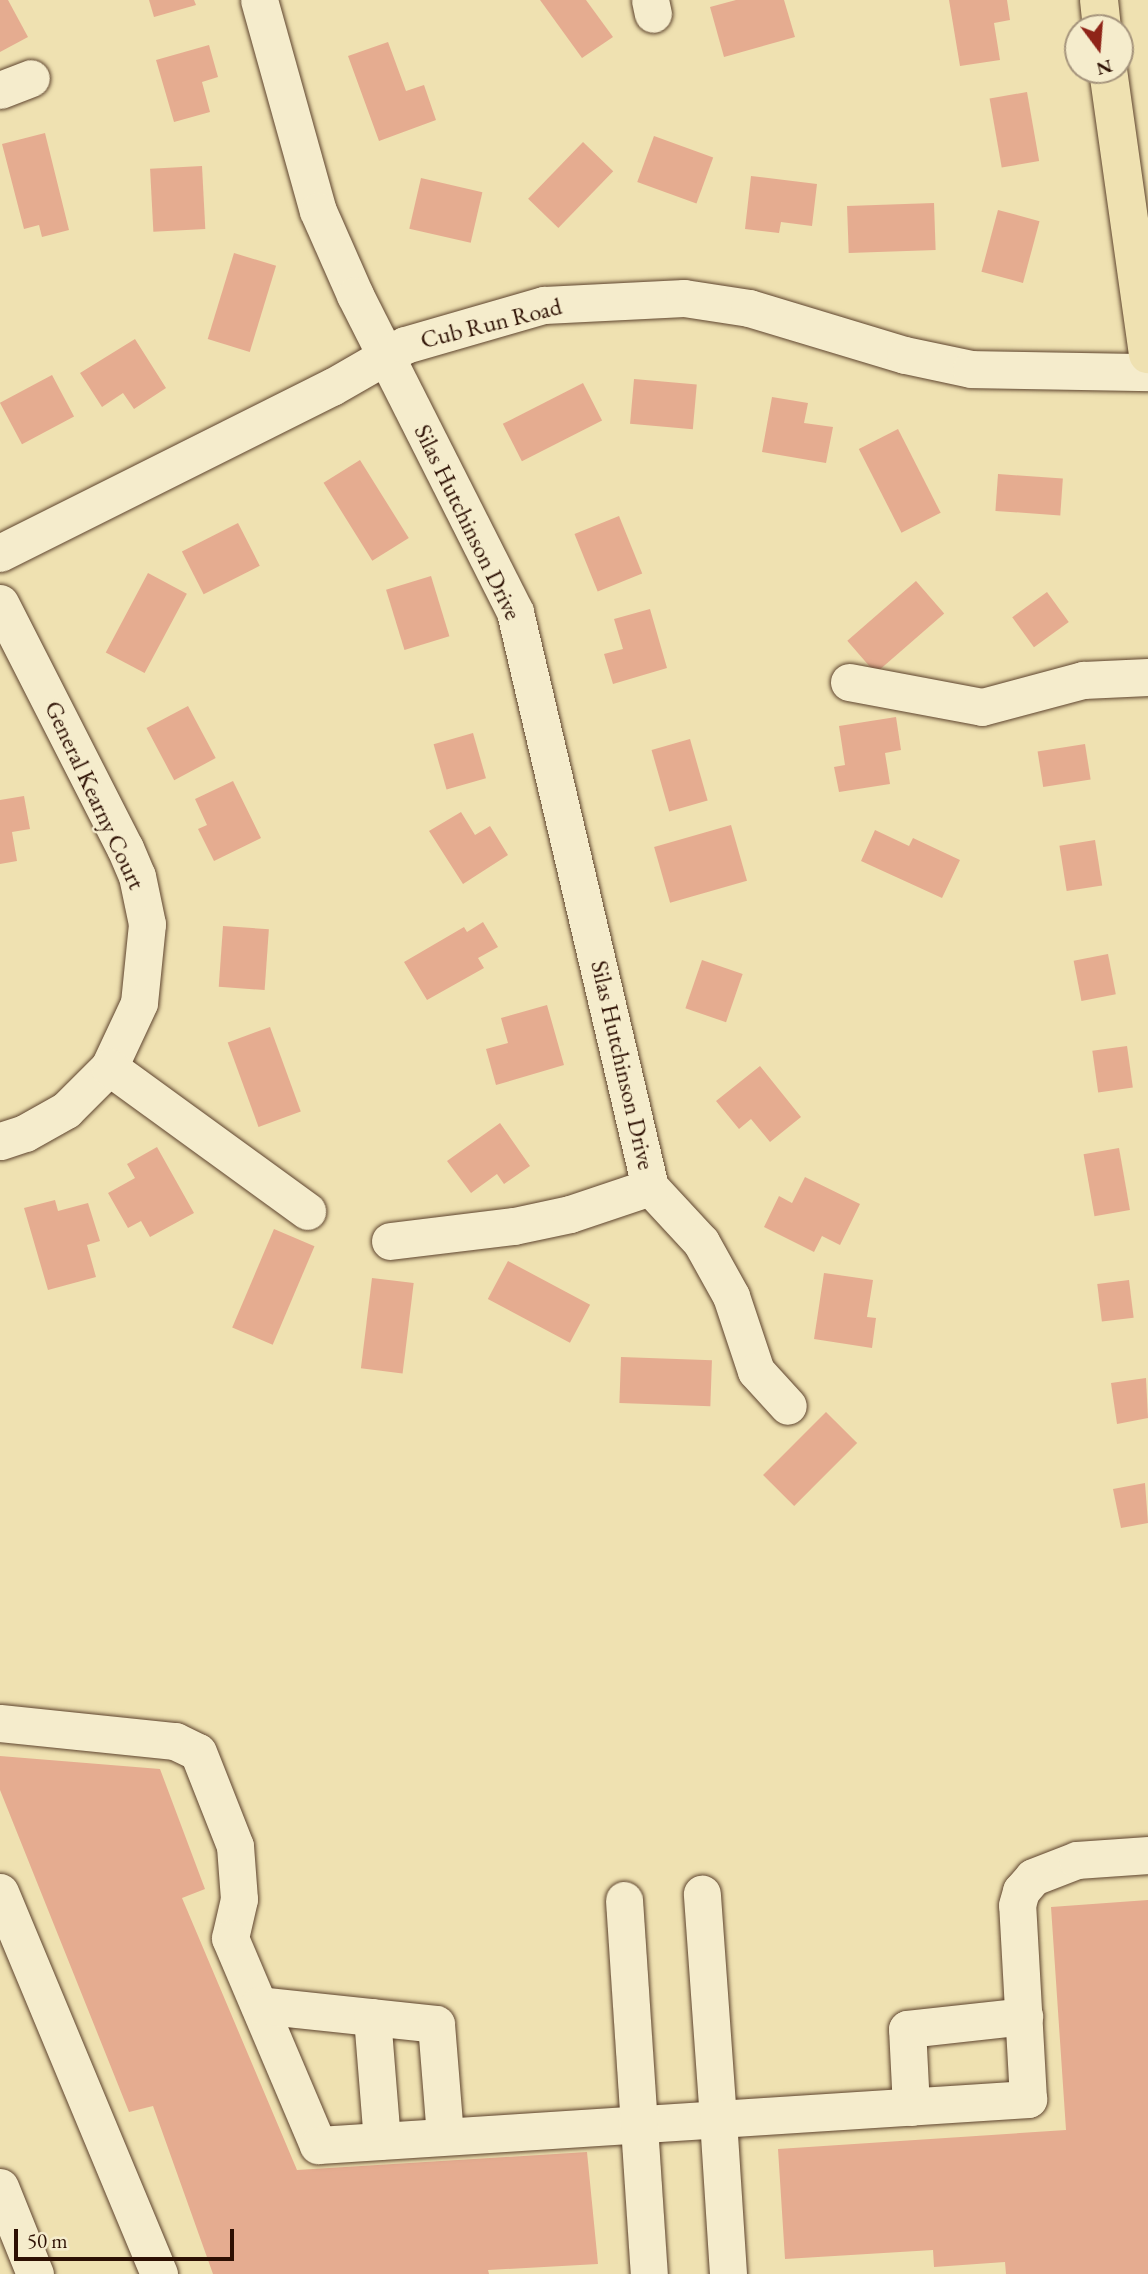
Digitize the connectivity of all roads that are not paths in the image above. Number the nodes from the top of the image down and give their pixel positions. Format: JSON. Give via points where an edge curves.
{"nodes":[{"id":1,"x":259,"y":0,"type":"edge"},
{"id":2,"x":1110,"y":84,"type":"edge"},
{"id":3,"x":1148,"y":354,"type":"edge"},
{"id":4,"x":386,"y":355,"type":"junction"},
{"id":5,"x":1148,"y":372,"type":"edge"},
{"id":6,"x":0,"y":553,"type":"edge"},
{"id":7,"x":0,"y":603,"type":"edge"},
{"id":8,"x":1148,"y":677,"type":"edge"},
{"id":9,"x":849,"y":682,"type":"dead end"},
{"id":10,"x":109,"y":1067,"type":"junction"},
{"id":11,"x":0,"y":1141,"type":"edge"},
{"id":12,"x":650,"y":1187,"type":"junction"},
{"id":13,"x":307,"y":1211,"type":"dead end"},
{"id":14,"x":390,"y":1241,"type":"dead end"},
{"id":15,"x":788,"y":1406,"type":"dead end"},
{"id":16,"x":0,"y":1723,"type":"edge"},
{"id":17,"x":1148,"y":1855,"type":"edge"},
{"id":18,"x":0,"y":1892,"type":"edge"},
{"id":19,"x":702,"y":1894,"type":"dead end"},
{"id":20,"x":624,"y":1900,"type":"dead end"},
{"id":21,"x":259,"y":2005,"type":"junction"},
{"id":22,"x":1024,"y":2016,"type":"junction"},
{"id":23,"x":372,"y":2017,"type":"junction"},
{"id":24,"x":911,"y":2107,"type":"junction"},
{"id":25,"x":718,"y":2119,"type":"junction"},
{"id":26,"x":638,"y":2124,"type":"junction"},
{"id":27,"x":445,"y":2136,"type":"junction"},
{"id":28,"x":382,"y":2141,"type":"junction"},
{"id":29,"x":0,"y":2188,"type":"edge"},
{"id":30,"x":35,"y":2274,"type":"edge"},
{"id":31,"x":159,"y":2274,"type":"edge"},
{"id":32,"x":649,"y":2274,"type":"edge"},
{"id":33,"x":728,"y":2274,"type":"edge"}],
"edges":[{"from":1,"to":4,"type":"street","name":"Silas Hutchinson Drive","via":[[318,211]]},
{"from":2,"to":3,"type":"main road"},
{"from":4,"to":5,"type":"street","name":"Cub Run Road","via":[[484,320],[544,305],[684,298],[749,308],[905,355],[971,369]]},
{"from":4,"to":6,"type":"street","name":"Cub Run Road","via":[[332,387]]},
{"from":4,"to":12,"type":"street","name":"Silas Hutchinson Drive","via":[[515,612]]},
{"from":7,"to":10,"type":"street","name":"General Kearny Court","via":[[125,848],[145,907],[146,965],[139,1003]]},
{"from":8,"to":9,"type":"street","via":[[1083,680],[982,707]]},
{"from":10,"to":11,"type":"street","name":"General Kearny Court","via":[[66,1110]]},
{"from":10,"to":13,"type":"street"},
{"from":12,"to":14,"type":"street","via":[[570,1214],[514,1226]]},
{"from":12,"to":15,"type":"street","via":[[701,1242],[731,1296],[756,1371]]},
{"from":16,"to":21,"type":"street","via":[[175,1741],[198,1752],[235,1846],[239,1899],[230,1937]]},
{"from":17,"to":22,"type":"street","via":[[1077,1860],[1033,1877],[1021,1891],[1017,1905]]},
{"from":18,"to":31,"type":"street"},
{"from":19,"to":25,"type":"street"},
{"from":20,"to":26,"type":"street"},
{"from":21,"to":23,"type":"street"},
{"from":21,"to":28,"type":"street","via":[[318,2145]]},
{"from":22,"to":24,"type":"street","via":[[907,2029]]},
{"from":22,"to":24,"type":"street","via":[[1028,2099]]},
{"from":23,"to":27,"type":"street","via":[[436,2024]]},
{"from":23,"to":28,"type":"street"},
{"from":24,"to":25,"type":"street"},
{"from":25,"to":26,"type":"street"},
{"from":25,"to":33,"type":"street"},
{"from":26,"to":27,"type":"street"},
{"from":26,"to":32,"type":"street"},
{"from":27,"to":28,"type":"street"},
{"from":29,"to":30,"type":"street"}]}
